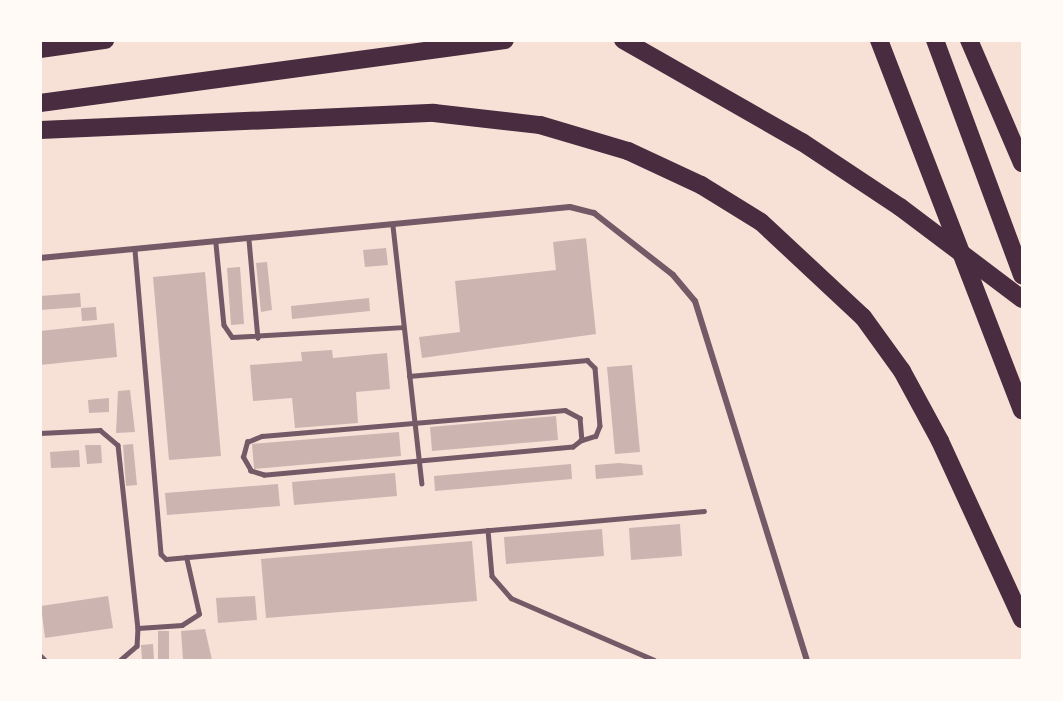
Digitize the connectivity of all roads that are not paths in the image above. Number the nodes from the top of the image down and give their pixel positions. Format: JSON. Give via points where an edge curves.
{"nodes":[{"id":1,"x":105,"y":40,"type":"edge"},
{"id":2,"x":505,"y":40,"type":"edge"},
{"id":3,"x":623,"y":40,"type":"edge"},
{"id":4,"x":867,"y":40,"type":"edge"},
{"id":5,"x":879,"y":40,"type":"edge"},
{"id":6,"x":936,"y":40,"type":"edge"},
{"id":7,"x":969,"y":40,"type":"edge"},
{"id":8,"x":40,"y":49,"type":"edge"},
{"id":9,"x":40,"y":103,"type":"edge"},
{"id":10,"x":906,"y":112,"type":"junction"},
{"id":11,"x":40,"y":130,"type":"edge"},
{"id":12,"x":1023,"y":163,"type":"edge"},
{"id":13,"x":393,"y":226,"type":"junction"},
{"id":14,"x":249,"y":240,"type":"junction"},
{"id":15,"x":216,"y":244,"type":"junction"},
{"id":16,"x":135,"y":250,"type":"junction"},
{"id":17,"x":40,"y":258,"type":"edge"},
{"id":18,"x":1023,"y":275,"type":"edge"},
{"id":19,"x":1023,"y":299,"type":"edge"},
{"id":20,"x":403,"y":327,"type":"junction"},
{"id":21,"x":258,"y":338,"type":"junction"},
{"id":22,"x":409,"y":376,"type":"junction"},
{"id":23,"x":1023,"y":411,"type":"edge"},
{"id":24,"x":415,"y":422,"type":"junction"},
{"id":25,"x":40,"y":433,"type":"edge"},
{"id":26,"x":581,"y":441,"type":"junction"},
{"id":27,"x":419,"y":461,"type":"junction"},
{"id":28,"x":422,"y":483,"type":"dead end"},
{"id":29,"x":704,"y":511,"type":"dead end"},
{"id":30,"x":488,"y":530,"type":"junction"},
{"id":31,"x":186,"y":557,"type":"junction"},
{"id":32,"x":1023,"y":619,"type":"edge"},
{"id":33,"x":138,"y":628,"type":"junction"},
{"id":34,"x":40,"y":655,"type":"edge"},
{"id":35,"x":45,"y":660,"type":"edge"},
{"id":36,"x":122,"y":660,"type":"edge"},
{"id":37,"x":654,"y":660,"type":"edge"},
{"id":38,"x":807,"y":660,"type":"edge"}],
"edges":[{"from":1,"to":8,"type":"highway"},
{"from":2,"to":9,"type":"highway"},
{"from":3,"to":19,"type":"highway","via":[[802,142],[900,207]]},
{"from":4,"to":10,"type":"highway"},
{"from":5,"to":10,"type":"highway"},
{"from":6,"to":18,"type":"highway"},
{"from":7,"to":12,"type":"highway"},
{"from":10,"to":23,"type":"highway"},
{"from":11,"to":32,"type":"highway","via":[[434,113],[540,125],[628,151],[701,184],[761,222],[863,316],[902,371],[940,441]]},
{"from":13,"to":14,"type":"street"},
{"from":13,"to":20,"type":"lane"},
{"from":13,"to":38,"type":"street","via":[[578,208],[602,218],[682,283],[699,311]]},
{"from":14,"to":15,"type":"street"},
{"from":14,"to":21,"type":"lane"},
{"from":15,"to":16,"type":"street"},
{"from":15,"to":21,"type":"lane","via":[[225,329],[236,338]]},
{"from":16,"to":17,"type":"street"},
{"from":16,"to":31,"type":"lane","via":[[160,554],[166,559]]},
{"from":20,"to":21,"type":"lane"},
{"from":20,"to":22,"type":"lane"},
{"from":22,"to":24,"type":"lane"},
{"from":22,"to":26,"type":"lane","via":[[587,360],[595,368],[600,426],[596,436]]},
{"from":24,"to":26,"type":"lane","via":[[572,410],[580,418]]},
{"from":24,"to":27,"type":"lane"},
{"from":24,"to":27,"type":"lane","via":[[262,436],[248,442],[243,457],[251,471],[264,475]]},
{"from":25,"to":33,"type":"lane","via":[[91,429],[114,437],[120,453]]},
{"from":26,"to":27,"type":"lane","via":[[573,447]]},
{"from":27,"to":28,"type":"lane"},
{"from":29,"to":30,"type":"lane"},
{"from":30,"to":31,"type":"lane"},
{"from":30,"to":37,"type":"lane","via":[[492,576],[511,598]]},
{"from":31,"to":33,"type":"lane","via":[[199,614],[182,625]]},
{"from":33,"to":36,"type":"lane","via":[[137,646]]},
{"from":34,"to":35,"type":"lane"}]}
